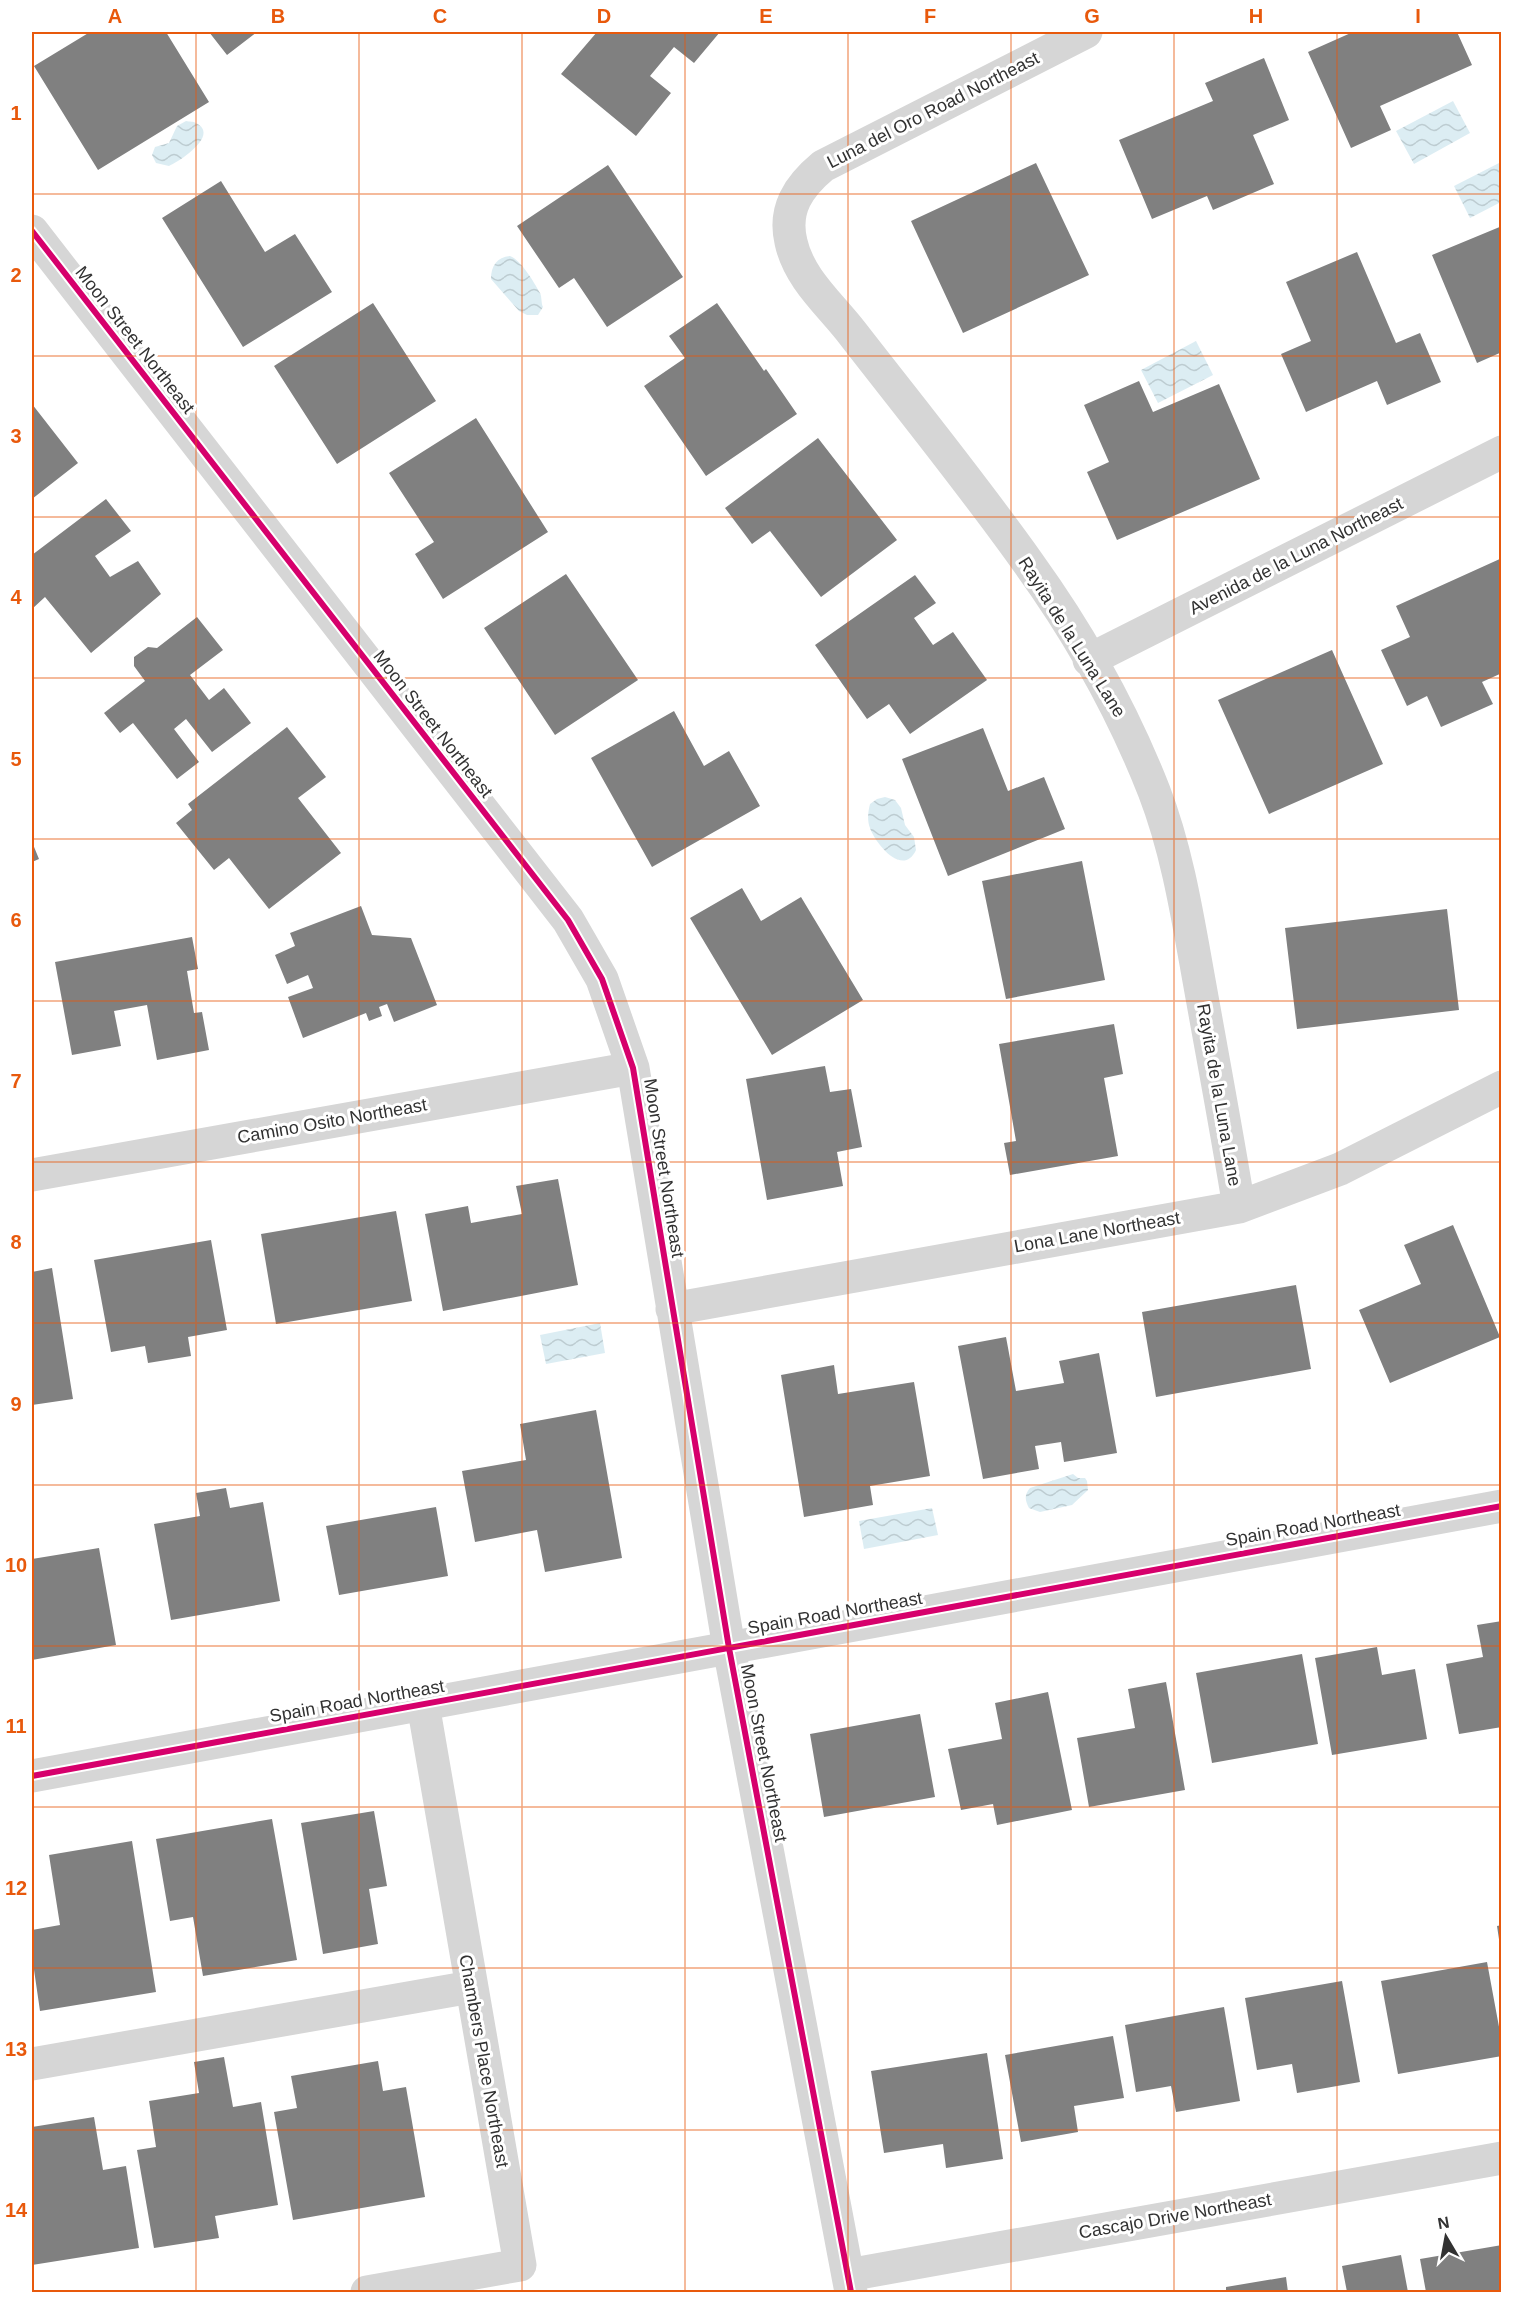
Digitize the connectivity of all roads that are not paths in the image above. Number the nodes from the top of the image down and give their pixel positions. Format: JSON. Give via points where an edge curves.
{"nodes":[{"id":1,"x":1086,"y":32,"type":"edge"},
{"id":2,"x":794,"y":202,"type":"joint"},
{"id":3,"x":32,"y":231,"type":"edge"},
{"id":4,"x":1502,"y":452,"type":"edge"},
{"id":5,"x":1089,"y":660,"type":"junction"},
{"id":6,"x":633,"y":1068,"type":"junction"},
{"id":7,"x":1502,"y":1087,"type":"edge"},
{"id":8,"x":32,"y":1175,"type":"edge"},
{"id":9,"x":1239,"y":1207,"type":"junction"},
{"id":10,"x":672,"y":1309,"type":"junction"},
{"id":11,"x":1502,"y":1506,"type":"edge"},
{"id":12,"x":729,"y":1648,"type":"junction"},
{"id":13,"x":423,"y":1704,"type":"junction"},
{"id":14,"x":32,"y":1776,"type":"edge"},
{"id":15,"x":471,"y":1987,"type":"junction"},
{"id":16,"x":32,"y":2064,"type":"edge"},
{"id":17,"x":1502,"y":2158,"type":"edge"},
{"id":18,"x":849,"y":2284,"type":"edge"},
{"id":19,"x":367,"y":2292,"type":"edge"}],
"edges":[{"from":1,"to":2,"type":"street","name":"Luna del Oro Road Northeast","via":[[823,166],[803,183]]},
{"from":2,"to":5,"type":"street","name":"Rayita de la Luna Lane","via":[[790,241],[802,272],[1030,565]]},
{"from":3,"to":6,"type":"street","name":"Moon Street Northeast","via":[[568,920],[602,979]]},
{"from":4,"to":5,"type":"street","name":"Avenida de la Luna Northeast"},
{"from":5,"to":9,"type":"street","name":"Rayita de la Luna Lane","via":[[1121,715],[1151,784],[1181,882]]},
{"from":6,"to":8,"type":"street","name":"Camino Osito Northeast"},
{"from":6,"to":10,"type":"street","name":"Moon Street Northeast"},
{"from":7,"to":9,"type":"street","name":"Lona Lane Northeast","via":[[1340,1169]]},
{"from":9,"to":10,"type":"street","name":"Lona Lane Northeast"},
{"from":10,"to":12,"type":"street","name":"Moon Street Northeast"},
{"from":11,"to":12,"type":"street","name":"Spain Road Northeast"},
{"from":12,"to":13,"type":"street","name":"Spain Road Northeast"},
{"from":12,"to":18,"type":"street","name":"Moon Street Northeast"},
{"from":13,"to":14,"type":"street","name":"Spain Road Northeast"},
{"from":13,"to":15,"type":"street","name":"Chambers Place Northeast"},
{"from":15,"to":16,"type":"street"},
{"from":15,"to":19,"type":"street","name":"Chambers Place Northeast","via":[[520,2265]]},
{"from":17,"to":18,"type":"street","name":"Cascajo Drive Northeast"}]}
